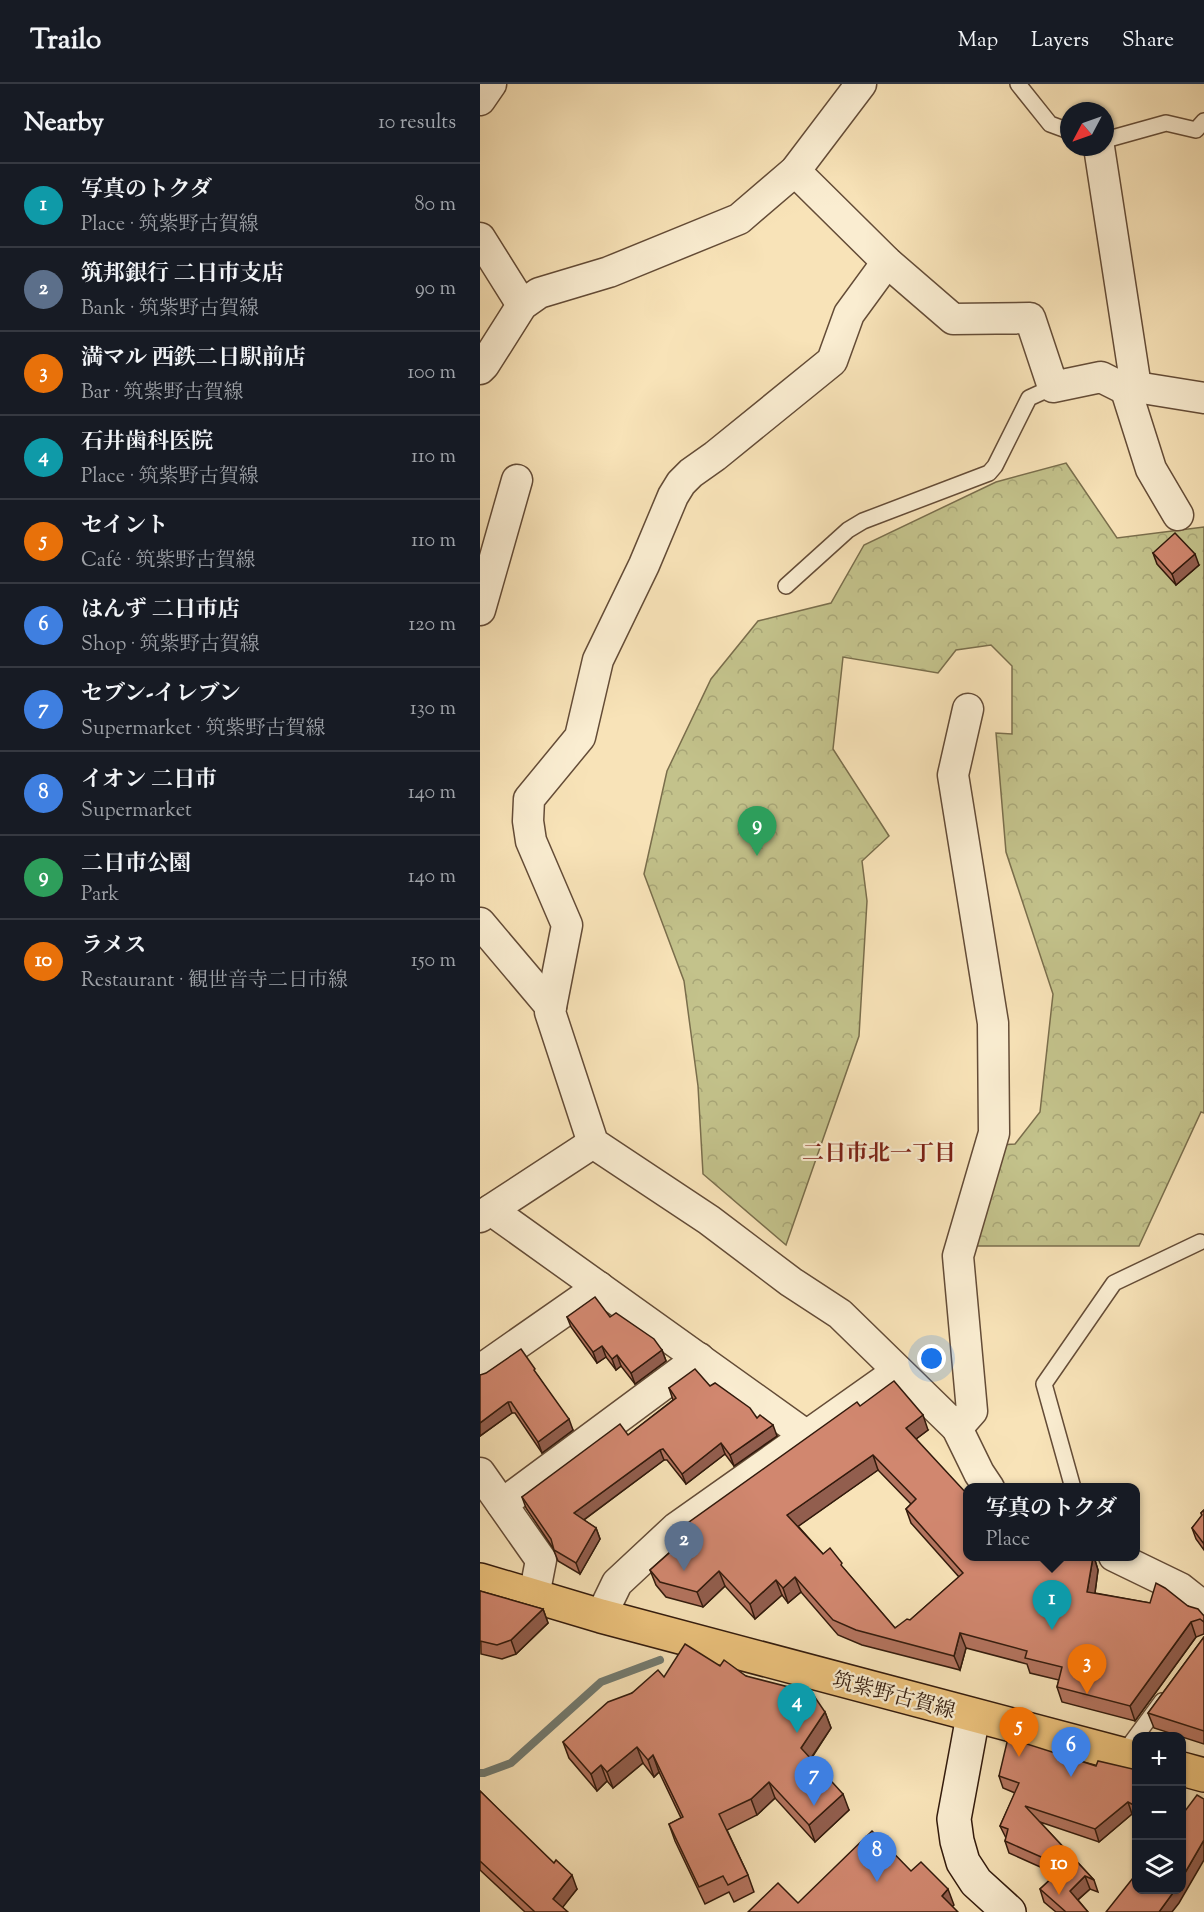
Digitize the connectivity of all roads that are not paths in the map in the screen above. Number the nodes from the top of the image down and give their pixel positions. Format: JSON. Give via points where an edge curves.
{"nodes":[{"id":1,"x":491,"y":84,"type":"edge"},
{"id":2,"x":861,"y":84,"type":"edge"},
{"id":3,"x":1018,"y":84,"type":"edge"},
{"id":4,"x":480,"y":100,"type":"edge"},
{"id":5,"x":1204,"y":121,"type":"edge"},
{"id":6,"x":1060,"y":128,"type":"edge"},
{"id":7,"x":1114,"y":137,"type":"edge"},
{"id":8,"x":1100,"y":156,"type":"edge"},
{"id":9,"x":795,"y":171,"type":"junction"},
{"id":10,"x":480,"y":238,"type":"edge"},
{"id":11,"x":887,"y":262,"type":"junction"},
{"id":12,"x":522,"y":305,"type":"junction"},
{"id":13,"x":480,"y":369,"type":"edge"},
{"id":14,"x":1053,"y":387,"type":"junction"},
{"id":15,"x":1131,"y":387,"type":"junction"},
{"id":16,"x":1204,"y":398,"type":"edge"},
{"id":17,"x":518,"y":480,"type":"dead end"},
{"id":18,"x":1178,"y":515,"type":"dead end"},
{"id":19,"x":786,"y":586,"type":"dead end"},
{"id":20,"x":480,"y":610,"type":"edge"},
{"id":21,"x":968,"y":709,"type":"dead end"},
{"id":22,"x":480,"y":923,"type":"edge"},
{"id":23,"x":551,"y":1007,"type":"junction"},
{"id":24,"x":592,"y":1143,"type":"junction"},
{"id":25,"x":486,"y":1213,"type":"edge"},
{"id":26,"x":1200,"y":1242,"type":"dead end"},
{"id":27,"x":599,"y":1287,"type":"junction"},
{"id":28,"x":699,"y":1358,"type":"junction"},
{"id":29,"x":480,"y":1370,"type":"edge"},
{"id":30,"x":898,"y":1371,"type":"junction"},
{"id":31,"x":957,"y":1428,"type":"junction"},
{"id":32,"x":807,"y":1436,"type":"junction"},
{"id":33,"x":480,"y":1473,"type":"edge"},
{"id":34,"x":986,"y":1483,"type":"edge"},
{"id":35,"x":1072,"y":1483,"type":"edge"},
{"id":36,"x":502,"y":1504,"type":"junction"},
{"id":37,"x":1123,"y":1561,"type":"edge"},
{"id":38,"x":480,"y":1580,"type":"edge"},
{"id":39,"x":534,"y":1596,"type":"junction"},
{"id":40,"x":1204,"y":1607,"type":"edge"},
{"id":41,"x":601,"y":1616,"type":"junction"},
{"id":42,"x":1170,"y":1689,"type":"edge"},
{"id":43,"x":973,"y":1716,"type":"junction"},
{"id":44,"x":1130,"y":1756,"type":"edge"},
{"id":45,"x":1186,"y":1770,"type":"edge"},
{"id":46,"x":1204,"y":1775,"type":"edge"},
{"id":47,"x":1009,"y":1912,"type":"edge"}],
"edges":[{"from":1,"to":4,"type":"street"},
{"from":2,"to":9,"type":"street"},
{"from":3,"to":6,"type":"lane","via":[[1050,124]]},
{"from":5,"to":7,"type":"lane","via":[[1196,130],[1166,123]]},
{"from":8,"to":15,"type":"street"},
{"from":9,"to":11,"type":"street"},
{"from":9,"to":12,"type":"street","via":[[739,219],[609,272],[539,292]]},
{"from":10,"to":12,"type":"street"},
{"from":11,"to":14,"type":"street","via":[[953,319],[1030,318]]},
{"from":11,"to":23,"type":"street","via":[[849,314],[832,361],[681,483],[598,660],[580,736],[529,799],[531,841],[567,925]]},
{"from":12,"to":13,"type":"street"},
{"from":14,"to":15,"type":"street","via":[[1101,377],[1115,385]]},
{"from":14,"to":19,"type":"lane","via":[[1029,398],[989,473],[862,521]]},
{"from":15,"to":16,"type":"street"},
{"from":15,"to":18,"type":"street","via":[[1151,470]]},
{"from":17,"to":20,"type":"street"},
{"from":21,"to":31,"type":"street","via":[[953,775],[993,1023],[994,1133],[958,1256],[972,1411]]},
{"from":22,"to":23,"type":"street"},
{"from":23,"to":24,"type":"street"},
{"from":24,"to":25,"type":"street"},
{"from":24,"to":30,"type":"street","via":[[709,1220],[840,1314]]},
{"from":25,"to":27,"type":"street"},
{"from":26,"to":35,"type":"lane","via":[[1114,1282],[1044,1384]]},
{"from":27,"to":28,"type":"street"},
{"from":27,"to":29,"type":"street"},
{"from":28,"to":32,"type":"street"},
{"from":28,"to":36,"type":"street"},
{"from":30,"to":31,"type":"street"},
{"from":30,"to":32,"type":"street"},
{"from":31,"to":34,"type":"street"},
{"from":32,"to":41,"type":"street","via":[[676,1528],[617,1583]]},
{"from":33,"to":36,"type":"street"},
{"from":36,"to":39,"type":"street","via":[[541,1560]]},
{"from":37,"to":40,"type":"street","via":[[1180,1588]]},
{"from":38,"to":39,"type":"main road","name":"筑紫野古賀線"},
{"from":39,"to":41,"type":"main road","name":"筑紫野古賀線"},
{"from":41,"to":43,"type":"main road","name":"筑紫野古賀線"},
{"from":42,"to":44,"type":"lane"},
{"from":43,"to":44,"type":"main road","name":"筑紫野古賀線"},
{"from":43,"to":47,"type":"main road","via":[[954,1819],[957,1841],[963,1862],[976,1882]]},
{"from":45,"to":46,"type":"main road"}]}
